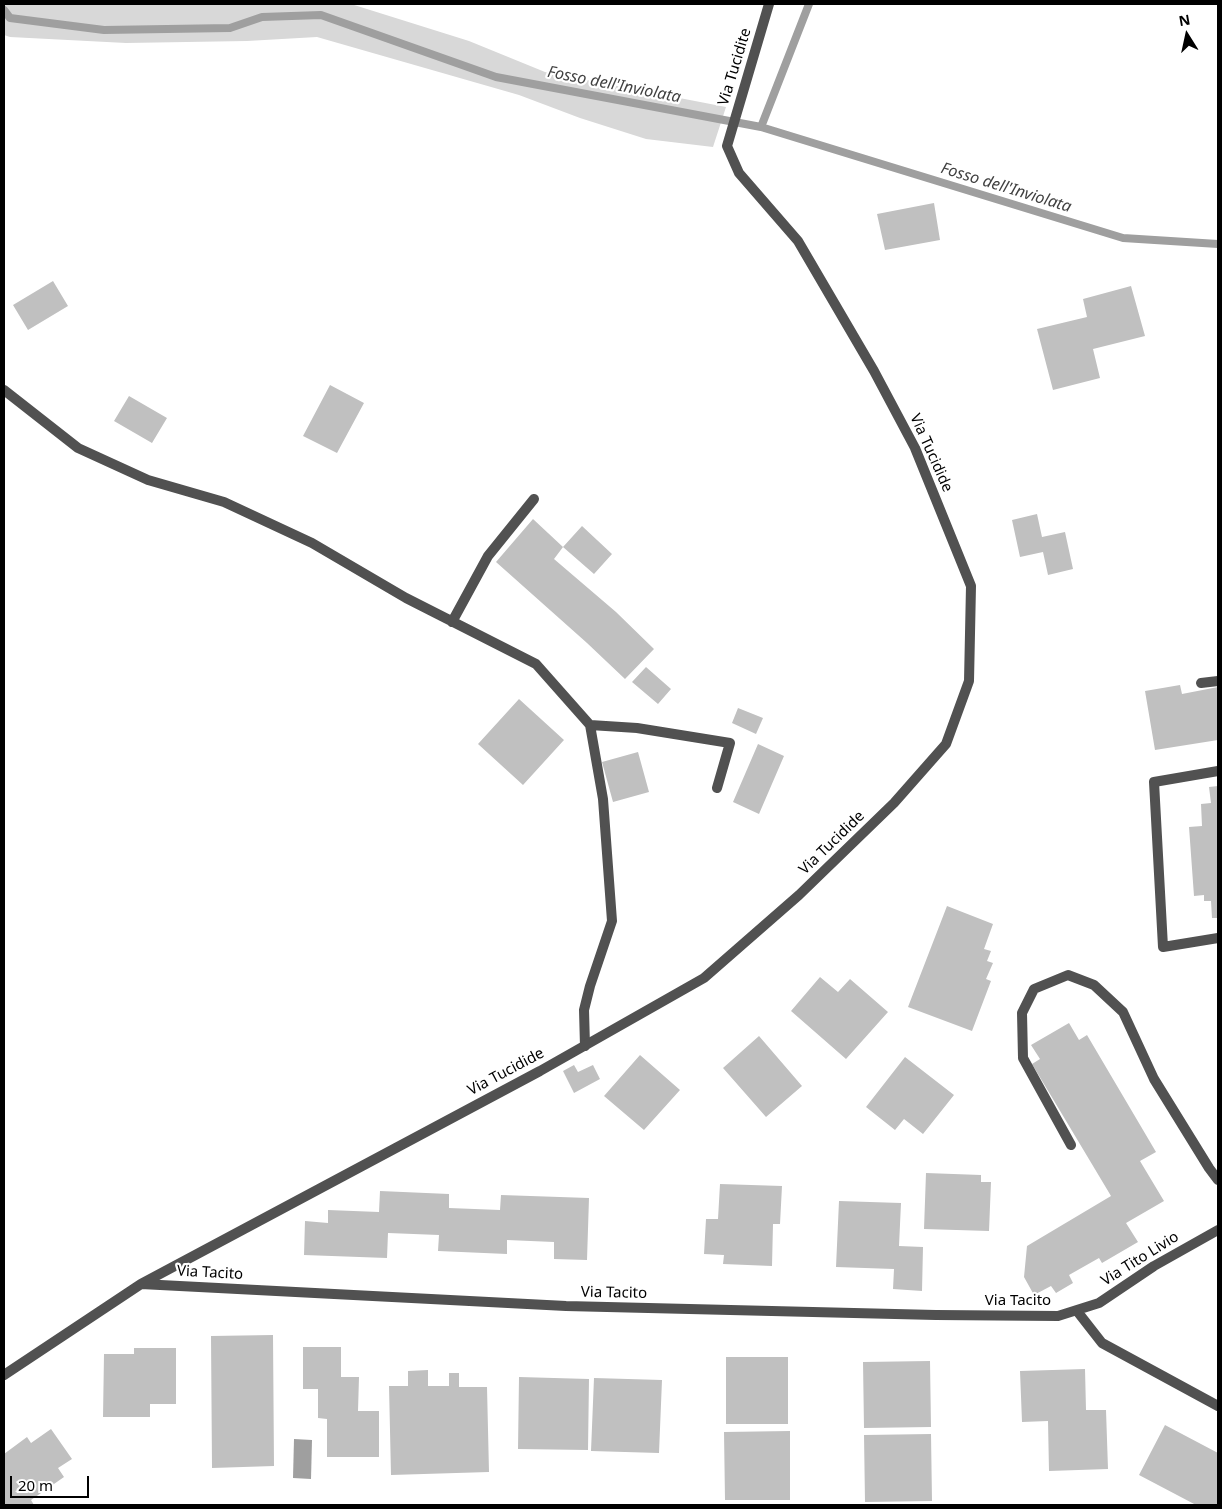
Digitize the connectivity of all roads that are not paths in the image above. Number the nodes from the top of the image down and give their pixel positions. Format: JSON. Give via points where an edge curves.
{"nodes":[{"id":1,"x":769,"y":4,"type":"edge"},
{"id":2,"x":729,"y":139,"type":"joint"},
{"id":3,"x":4,"y":390,"type":"edge"},
{"id":4,"x":534,"y":499,"type":"dead end"},
{"id":5,"x":452,"y":622,"type":"junction"},
{"id":6,"x":1218,"y":680,"type":"edge"},
{"id":7,"x":1201,"y":683,"type":"dead end"},
{"id":8,"x":590,"y":725,"type":"junction"},
{"id":9,"x":1218,"y":771,"type":"edge"},
{"id":10,"x":717,"y":788,"type":"dead end"},
{"id":11,"x":1218,"y":938,"type":"edge"},
{"id":12,"x":584,"y":1046,"type":"junction"},
{"id":13,"x":1071,"y":1145,"type":"dead end"},
{"id":14,"x":1218,"y":1180,"type":"edge"},
{"id":15,"x":1218,"y":1230,"type":"edge"},
{"id":16,"x":141,"y":1284,"type":"junction"},
{"id":17,"x":1077,"y":1310,"type":"junction"},
{"id":18,"x":4,"y":1375,"type":"edge"},
{"id":19,"x":1218,"y":1406,"type":"edge"}],
"edges":[{"from":1,"to":2,"type":"street","name":"Via Tucidite"},
{"from":2,"to":12,"type":"street","name":"Via Tucidide","via":[[727,146],[739,173],[798,241],[916,448],[971,586],[969,681],[946,744],[894,803],[800,895],[704,978]]},
{"from":3,"to":5,"type":"street","via":[[78,448],[148,480],[224,502],[303,538]]},
{"from":4,"to":5,"type":"street","via":[[488,556]]},
{"from":5,"to":8,"type":"street","via":[[536,664]]},
{"from":6,"to":7,"type":"street"},
{"from":8,"to":10,"type":"street","via":[[637,728],[730,743]]},
{"from":8,"to":12,"type":"street","via":[[603,799],[612,921],[584,1010]]},
{"from":9,"to":11,"type":"street","via":[[1154,782],[1164,947]]},
{"from":12,"to":16,"type":"street","name":"Via Tucidide"},
{"from":13,"to":14,"type":"street","via":[[1023,1058],[1022,1013],[1034,989],[1068,975],[1094,985],[1123,1012],[1154,1079]]},
{"from":15,"to":17,"type":"street","name":"Via Tito Livio","via":[[1154,1266],[1099,1303]]},
{"from":16,"to":17,"type":"street","name":"Via Tacito","via":[[566,1306],[1039,1316],[1058,1316]]},
{"from":16,"to":18,"type":"street"},
{"from":17,"to":19,"type":"street","via":[[1102,1343]]}]}
